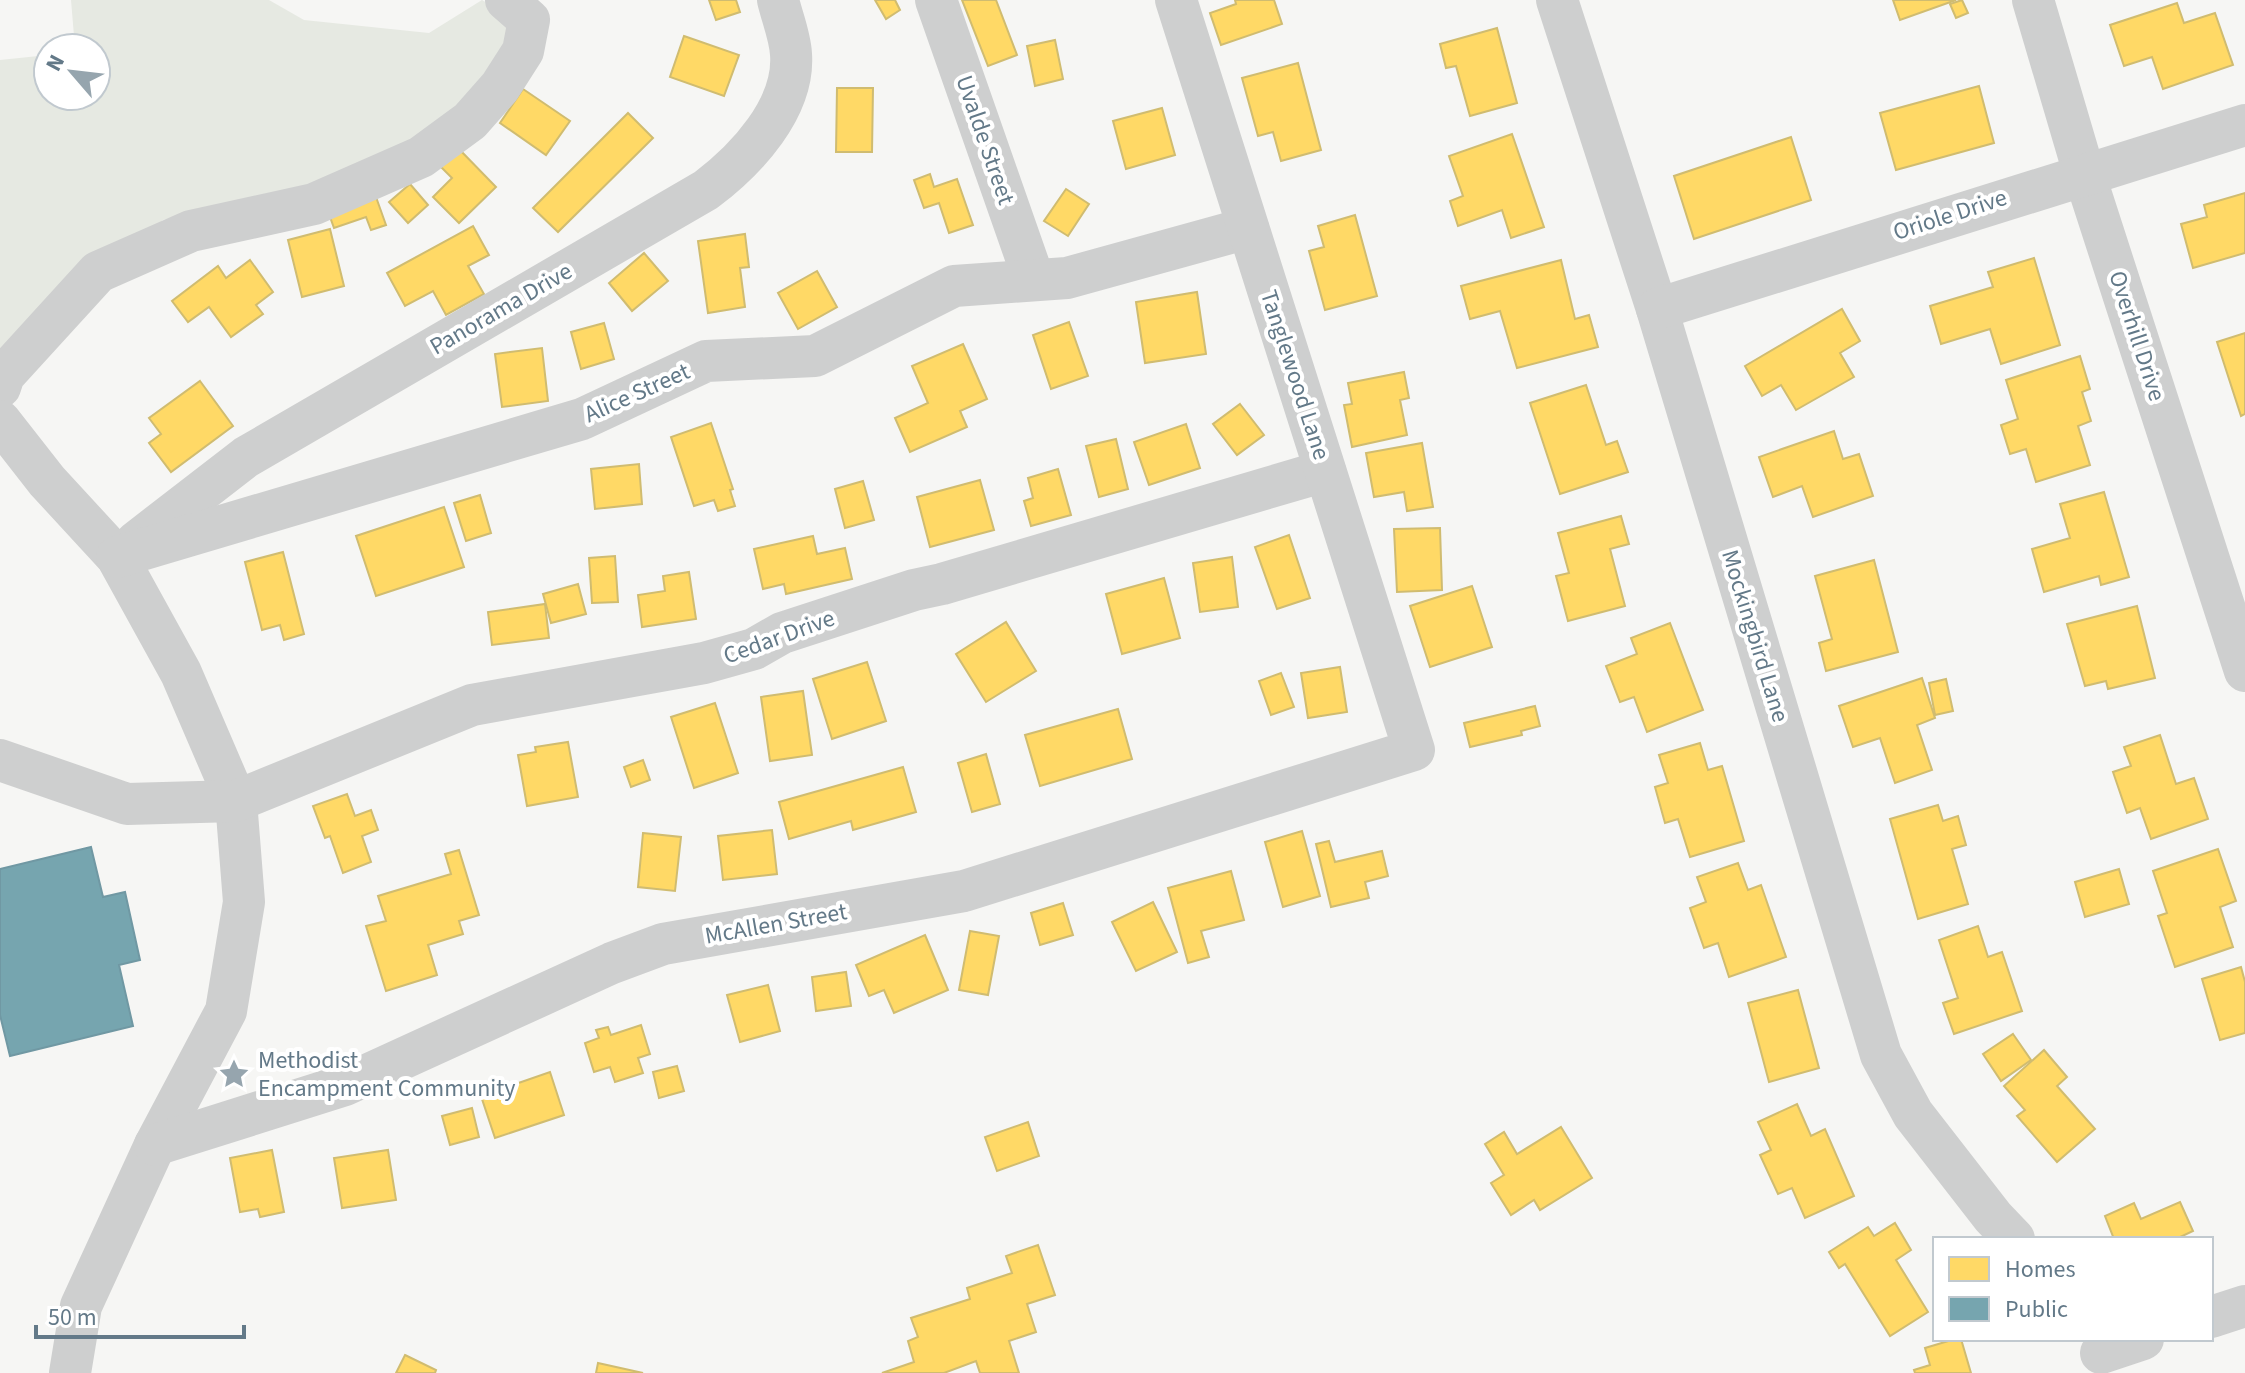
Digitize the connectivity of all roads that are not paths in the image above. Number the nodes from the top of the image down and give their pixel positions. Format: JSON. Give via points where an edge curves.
{"nodes":[{"id":1,"x":506,"y":0,"type":"edge"},
{"id":2,"x":778,"y":0,"type":"edge"},
{"id":3,"x":936,"y":0,"type":"edge"},
{"id":4,"x":1176,"y":0,"type":"edge"},
{"id":5,"x":1557,"y":0,"type":"edge"},
{"id":6,"x":2033,"y":0,"type":"edge"},
{"id":7,"x":2245,"y":125,"type":"edge"},
{"id":8,"x":2084,"y":173,"type":"junction"},
{"id":9,"x":1248,"y":228,"type":"junction"},
{"id":10,"x":1034,"y":280,"type":"junction"},
{"id":11,"x":1657,"y":309,"type":"junction"},
{"id":12,"x":0,"y":387,"type":"edge"},
{"id":13,"x":4,"y":425,"type":"edge"},
{"id":14,"x":1325,"y":471,"type":"junction"},
{"id":15,"x":117,"y":557,"type":"junction"},
{"id":16,"x":2245,"y":671,"type":"edge"},
{"id":17,"x":1414,"y":750,"type":"joint"},
{"id":18,"x":0,"y":760,"type":"edge"},
{"id":19,"x":236,"y":801,"type":"junction"},
{"id":20,"x":155,"y":1145,"type":"junction"},
{"id":21,"x":2012,"y":1237,"type":"edge"},
{"id":22,"x":2245,"y":1306,"type":"edge"},
{"id":23,"x":2213,"y":1316,"type":"edge"},
{"id":24,"x":2138,"y":1341,"type":"edge"},
{"id":25,"x":2101,"y":1355,"type":"edge"},
{"id":26,"x":70,"y":1373,"type":"edge"}],
"edges":[{"from":1,"to":12,"type":"street","via":[[529,20],[523,51],[470,121],[438,146],[314,204],[191,231],[98,272],[4,375]]},
{"from":2,"to":15,"type":"street","name":"Panorama Drive","via":[[791,53],[786,90],[771,124],[725,176],[246,457]]},
{"from":3,"to":10,"type":"street","name":"Uvalde Street"},
{"from":4,"to":9,"type":"street","name":"Tanglewood Lane"},
{"from":5,"to":11,"type":"street","name":"Mockingbird Lane"},
{"from":6,"to":8,"type":"street","name":"Overhill Drive"},
{"from":7,"to":8,"type":"street","name":"Oriole Drive"},
{"from":8,"to":11,"type":"street","name":"Oriole Drive"},
{"from":8,"to":16,"type":"street","name":"Overhill Drive"},
{"from":9,"to":10,"type":"street","name":"Alice Street","via":[[1067,278]]},
{"from":9,"to":14,"type":"street","name":"Tanglewood Lane"},
{"from":10,"to":15,"type":"street","name":"Alice Street","via":[[954,286],[815,356],[706,361],[582,419]]},
{"from":11,"to":21,"type":"street","name":"Mockingbird Lane","via":[[1881,1055],[1913,1114]]},
{"from":13,"to":15,"type":"street"},
{"from":14,"to":17,"type":"street","name":"Tanglewood Lane"},
{"from":14,"to":19,"type":"street","name":"Cedar Drive","via":[[914,590],[704,663],[472,705]]},
{"from":15,"to":19,"type":"street","via":[[181,673]]},
{"from":17,"to":20,"type":"street","name":"McAllen Street","via":[[964,891],[663,944],[345,1085]]},
{"from":18,"to":19,"type":"street","via":[[127,804]]},
{"from":19,"to":20,"type":"street","via":[[244,902],[226,1011]]},
{"from":20,"to":26,"type":"street","via":[[81,1306]]},
{"from":22,"to":23,"type":"street"},
{"from":24,"to":25,"type":"street"}]}
